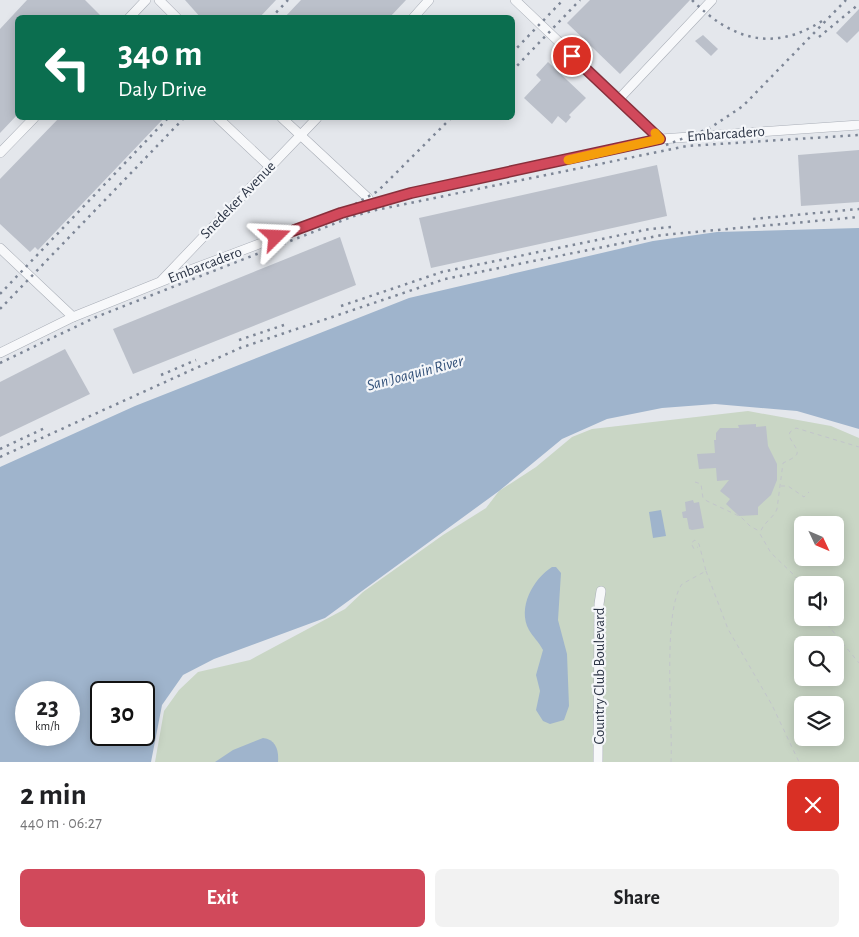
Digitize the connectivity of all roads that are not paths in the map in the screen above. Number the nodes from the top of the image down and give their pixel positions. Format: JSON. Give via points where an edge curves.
{"nodes":[{"id":1,"x":146,"y":0,"type":"edge"},
{"id":2,"x":159,"y":0,"type":"edge"},
{"id":3,"x":430,"y":0,"type":"edge"},
{"id":4,"x":515,"y":0,"type":"edge"},
{"id":5,"x":712,"y":0,"type":"edge"},
{"id":6,"x":132,"y":15,"type":"edge"},
{"id":7,"x":174,"y":15,"type":"edge"},
{"id":8,"x":416,"y":15,"type":"edge"},
{"id":9,"x":618,"y":100,"type":"junction"},
{"id":10,"x":32,"y":120,"type":"edge"},
{"id":11,"x":220,"y":120,"type":"edge"},
{"id":12,"x":284,"y":120,"type":"edge"},
{"id":13,"x":315,"y":120,"type":"edge"},
{"id":14,"x":859,"y":125,"type":"edge"},
{"id":15,"x":300,"y":134,"type":"junction"},
{"id":16,"x":660,"y":139,"type":"junction"},
{"id":17,"x":0,"y":153,"type":"edge"},
{"id":18,"x":270,"y":167,"type":"junction"},
{"id":19,"x":371,"y":204,"type":"junction"},
{"id":20,"x":0,"y":248,"type":"edge"},
{"id":21,"x":159,"y":283,"type":"junction"},
{"id":22,"x":73,"y":317,"type":"junction"},
{"id":23,"x":0,"y":353,"type":"edge"},
{"id":24,"x":601,"y":591,"type":"dead end"},
{"id":25,"x":598,"y":762,"type":"edge"}],
"edges":[{"from":1,"to":6,"type":"street"},
{"from":2,"to":7,"type":"street"},
{"from":3,"to":8,"type":"street"},
{"from":4,"to":9,"type":"street"},
{"from":5,"to":9,"type":"street"},
{"from":9,"to":16,"type":"street"},
{"from":10,"to":17,"type":"street"},
{"from":11,"to":18,"type":"street"},
{"from":12,"to":15,"type":"street"},
{"from":13,"to":15,"type":"street","name":"Snedeker Avenue"},
{"from":14,"to":16,"type":"street","name":"Embarcadero"},
{"from":15,"to":18,"type":"street","name":"Snedeker Avenue"},
{"from":15,"to":19,"type":"street"},
{"from":16,"to":19,"type":"street","name":"Embarcadero"},
{"from":18,"to":21,"type":"street","name":"Snedeker Avenue"},
{"from":19,"to":21,"type":"street","name":"Embarcadero"},
{"from":20,"to":22,"type":"street"},
{"from":21,"to":22,"type":"street","name":"Embarcadero"},
{"from":22,"to":23,"type":"street","name":"Embarcadero"},
{"from":24,"to":25,"type":"street","name":"Country Club Boulevard"}]}
